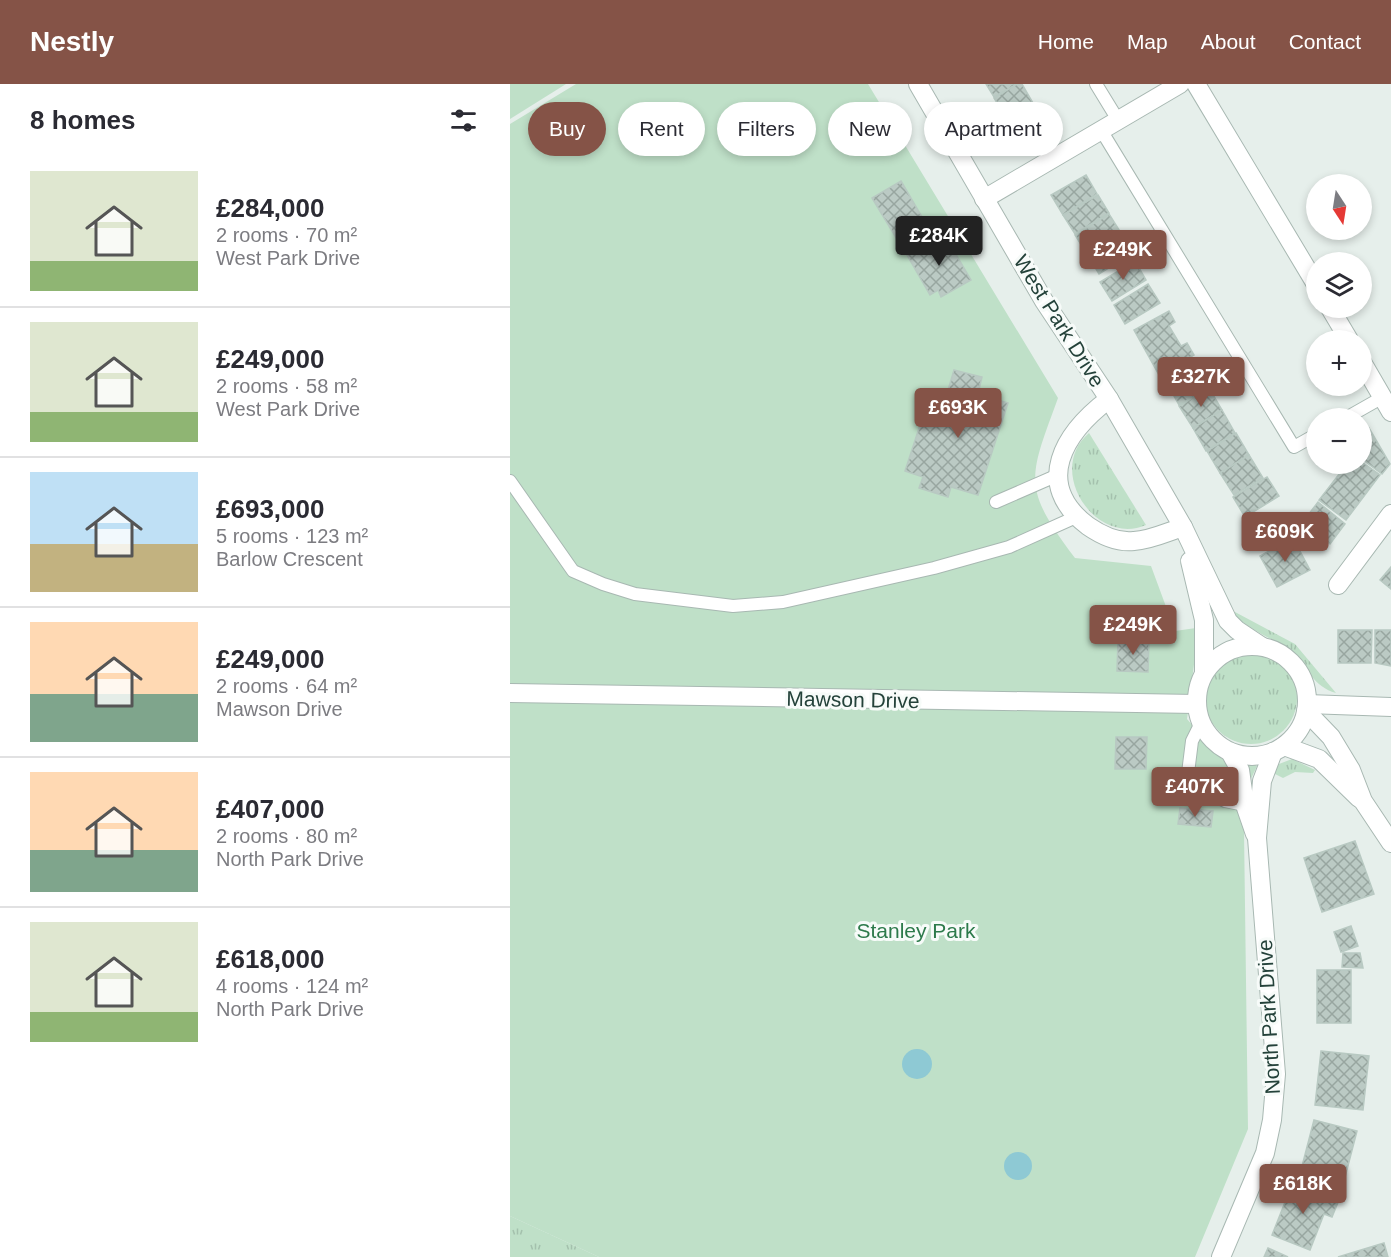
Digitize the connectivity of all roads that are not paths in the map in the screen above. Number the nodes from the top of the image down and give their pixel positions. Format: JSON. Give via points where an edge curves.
{"nodes":[{"id":1,"x":918,"y":84,"type":"edge"},
{"id":2,"x":1096,"y":84,"type":"edge"},
{"id":3,"x":1180,"y":84,"type":"edge"},
{"id":4,"x":1196,"y":84,"type":"edge"},
{"id":5,"x":1118,"y":120,"type":"junction"},
{"id":6,"x":1101,"y":130,"type":"junction"},
{"id":7,"x":984,"y":199,"type":"junction"},
{"id":8,"x":1306,"y":268,"type":"edge"},
{"id":9,"x":1372,"y":379,"type":"edge"},
{"id":10,"x":1108,"y":399,"type":"junction"},
{"id":11,"x":1387,"y":404,"type":"edge"},
{"id":12,"x":1372,"y":409,"type":"edge"},
{"id":13,"x":1306,"y":440,"type":"edge"},
{"id":14,"x":1058,"y":475,"type":"junction"},
{"id":15,"x":510,"y":482,"type":"edge"},
{"id":16,"x":996,"y":502,"type":"dead end"},
{"id":17,"x":1391,"y":514,"type":"edge"},
{"id":18,"x":1077,"y":517,"type":"junction"},
{"id":19,"x":1183,"y":527,"type":"junction"},
{"id":20,"x":1338,"y":585,"type":"dead end"},
{"id":21,"x":1261,"y":646,"type":"junction"},
{"id":22,"x":1204,"y":672,"type":"junction"},
{"id":23,"x":510,"y":693,"type":"edge"},
{"id":24,"x":1196,"y":704,"type":"junction"},
{"id":25,"x":1391,"y":706,"type":"edge"},
{"id":26,"x":1307,"y":708,"type":"junction"},
{"id":27,"x":1201,"y":723,"type":"junction"},
{"id":28,"x":1279,"y":749,"type":"junction"},
{"id":29,"x":1230,"y":752,"type":"junction"},
{"id":30,"x":1363,"y":801,"type":"junction"},
{"id":31,"x":1253,"y":806,"type":"junction"},
{"id":32,"x":1391,"y":843,"type":"edge"},
{"id":33,"x":1221,"y":1257,"type":"edge"}],
"edges":[{"from":1,"to":7,"type":"street","name":"West Park Drive"},
{"from":2,"to":5,"type":"lane"},
{"from":3,"to":5,"type":"street"},
{"from":4,"to":8,"type":"street"},
{"from":5,"to":6,"type":"street"},
{"from":6,"to":7,"type":"street"},
{"from":6,"to":13,"type":"lane","via":[[1294,447]]},
{"from":7,"to":10,"type":"street","name":"West Park Drive"},
{"from":9,"to":11,"type":"street"},
{"from":10,"to":14,"type":"street","via":[[1075,429],[1065,446]]},
{"from":10,"to":19,"type":"street","name":"West Park Drive"},
{"from":11,"to":12,"type":"lane"},
{"from":14,"to":16,"type":"lane"},
{"from":14,"to":18,"type":"street","via":[[1066,506]]},
{"from":15,"to":18,"type":"lane","via":[[573,571],[635,594],[733,606],[783,602],[934,568],[1009,547]]},
{"from":17,"to":20,"type":"street"},
{"from":18,"to":19,"type":"street","via":[[1110,539],[1133,542]]},
{"from":19,"to":21,"type":"street","name":"West Park Drive","via":[[1228,621]]},
{"from":19,"to":22,"type":"street","name":"West Park Drive","via":[[1204,620]]},
{"from":21,"to":22,"type":"street","via":[[1228,650]]},
{"from":21,"to":26,"type":"street","via":[[1292,662],[1304,681]]},
{"from":22,"to":24,"type":"street"},
{"from":23,"to":24,"type":"street","name":"Mawson Drive"},
{"from":24,"to":27,"type":"street"},
{"from":25,"to":26,"type":"street"},
{"from":26,"to":28,"type":"street","via":[[1299,730]]},
{"from":26,"to":30,"type":"street","via":[[1351,770]]},
{"from":27,"to":29,"type":"street","via":[[1213,740]]},
{"from":27,"to":31,"type":"lane","via":[[1192,741],[1187,781],[1224,801]]},
{"from":28,"to":29,"type":"street","via":[[1251,756]]},
{"from":28,"to":30,"type":"street","via":[[1308,753],[1319,759]]},
{"from":28,"to":31,"type":"street","name":"North Park Drive"},
{"from":29,"to":31,"type":"street","name":"North Park Drive"},
{"from":30,"to":32,"type":"street"},
{"from":31,"to":33,"type":"street","name":"North Park Drive","via":[[1276,1074],[1265,1153]]}]}
